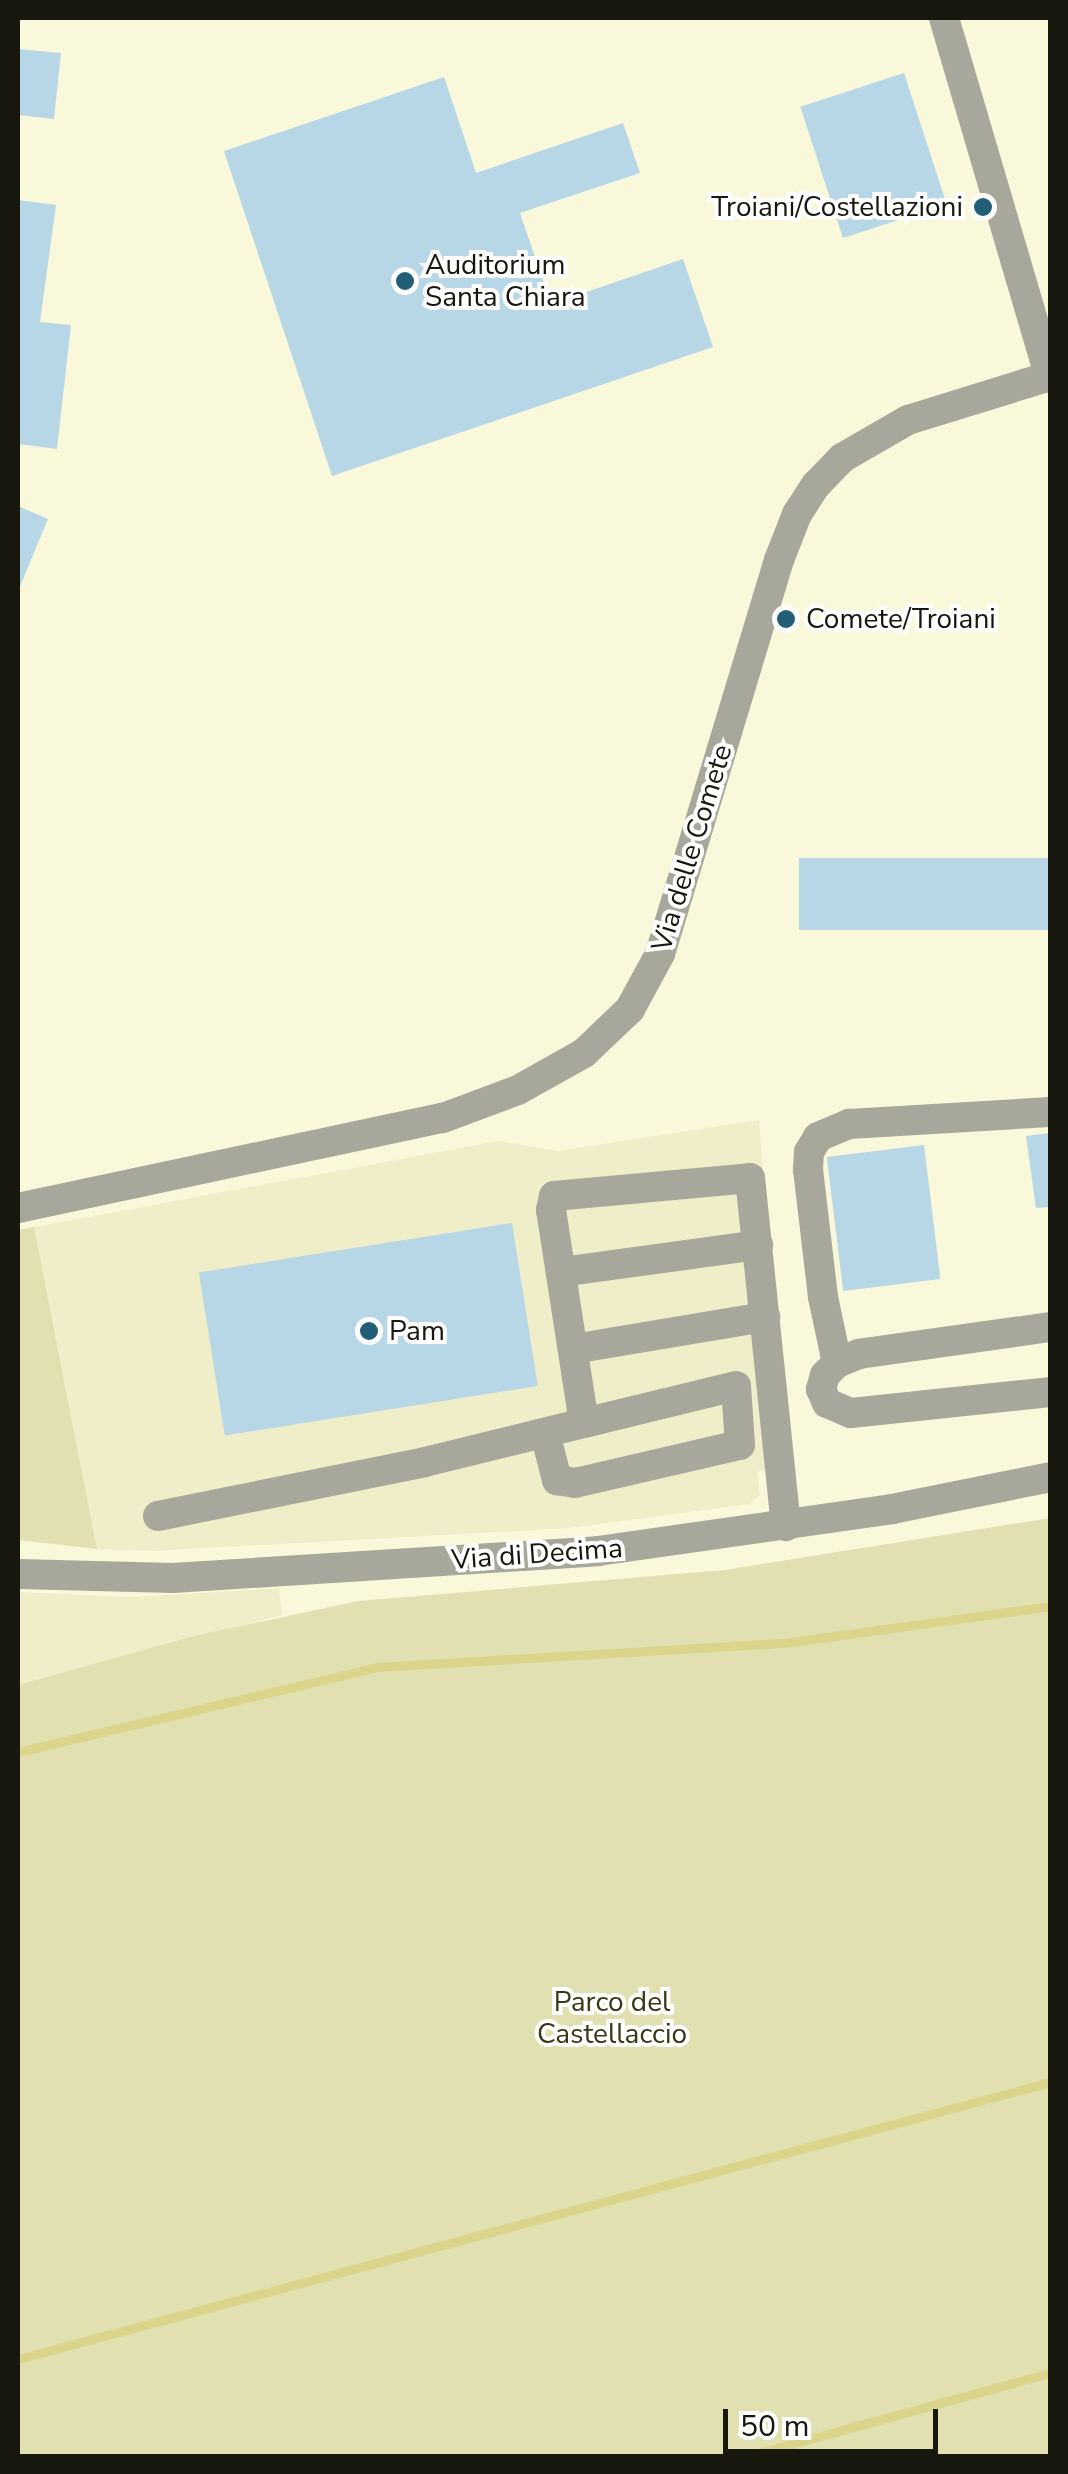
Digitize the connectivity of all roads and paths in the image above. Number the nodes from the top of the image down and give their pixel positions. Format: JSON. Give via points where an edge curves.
{"nodes":[{"id":1,"x":944,"y":18,"type":"edge"},
{"id":2,"x":1050,"y":377,"type":"edge"},
{"id":3,"x":1050,"y":1112,"type":"edge"},
{"id":4,"x":18,"y":1208,"type":"edge"},
{"id":5,"x":758,"y":1245,"type":"junction"},
{"id":6,"x":561,"y":1272,"type":"junction"},
{"id":7,"x":765,"y":1317,"type":"junction"},
{"id":8,"x":1050,"y":1327,"type":"edge"},
{"id":9,"x":573,"y":1350,"type":"junction"},
{"id":10,"x":837,"y":1362,"type":"junction"},
{"id":11,"x":1050,"y":1392,"type":"edge"},
{"id":12,"x":584,"y":1423,"type":"junction"},
{"id":13,"x":545,"y":1433,"type":"junction"},
{"id":14,"x":1050,"y":1468,"type":"edge"},
{"id":15,"x":1050,"y":1478,"type":"edge"},
{"id":16,"x":1006,"y":1485,"type":"junction"},
{"id":17,"x":158,"y":1516,"type":"dead end"},
{"id":18,"x":786,"y":1526,"type":"junction"},
{"id":19,"x":18,"y":1574,"type":"edge"}],
"edges":[{"from":1,"to":2,"type":"street"},
{"from":2,"to":4,"type":"street","name":"Via delle Comete","via":[[908,420],[842,458],[816,485],[778,560],[660,954],[630,1009],[584,1053],[518,1090],[443,1118]]},
{"from":3,"to":10,"type":"street","via":[[850,1124],[818,1138],[808,1170]]},
{"from":5,"to":6,"type":"street"},
{"from":5,"to":6,"type":"street","via":[[750,1178],[554,1196]]},
{"from":5,"to":7,"type":"street"},
{"from":6,"to":9,"type":"street"},
{"from":7,"to":9,"type":"street"},
{"from":7,"to":18,"type":"street"},
{"from":8,"to":10,"type":"street"},
{"from":9,"to":12,"type":"street"},
{"from":10,"to":11,"type":"street","via":[[822,1382],[823,1397],[851,1414]]},
{"from":12,"to":13,"type":"street"},
{"from":12,"to":13,"type":"street","via":[[736,1386],[740,1445],[576,1483],[556,1480]]},
{"from":13,"to":17,"type":"street"},
{"from":14,"to":16,"type":"street"},
{"from":15,"to":16,"type":"street","name":"Via di Decima"},
{"from":16,"to":18,"type":"street","name":"Via di Decima"},
{"from":18,"to":19,"type":"street","name":"Via di Decima","via":[[587,1552],[286,1571],[114,1578]]}]}
